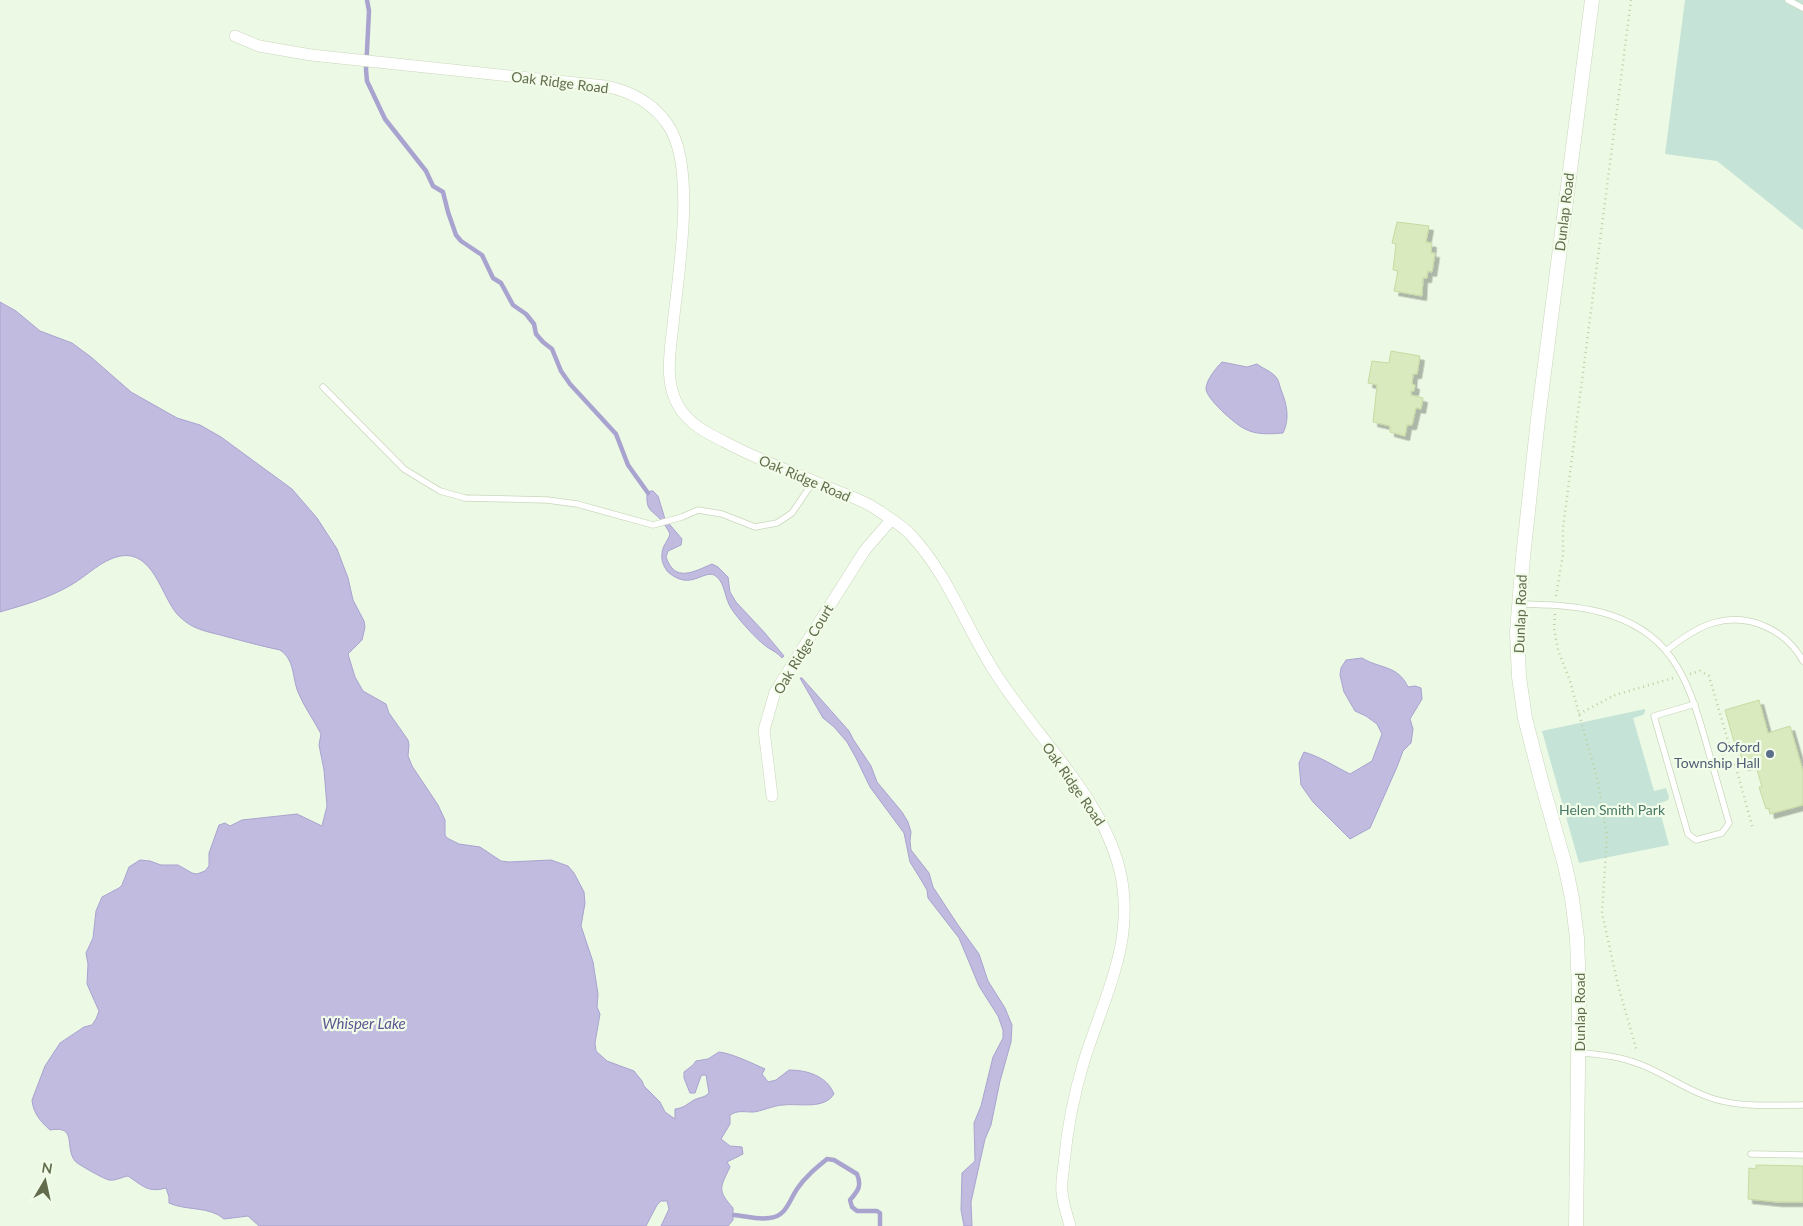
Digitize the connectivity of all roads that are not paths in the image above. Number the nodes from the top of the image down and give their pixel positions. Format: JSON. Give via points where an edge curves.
{"nodes":[{"id":1,"x":1592,"y":0,"type":"edge"},
{"id":2,"x":1788,"y":0,"type":"edge"},
{"id":3,"x":1803,"y":8,"type":"edge"},
{"id":4,"x":235,"y":36,"type":"dead end"},
{"id":5,"x":323,"y":387,"type":"dead end"},
{"id":6,"x":814,"y":481,"type":"junction"},
{"id":7,"x":892,"y":520,"type":"junction"},
{"id":8,"x":1518,"y":604,"type":"junction"},
{"id":9,"x":1667,"y":650,"type":"junction"},
{"id":10,"x":1803,"y":661,"type":"edge"},
{"id":11,"x":1695,"y":704,"type":"junction"},
{"id":12,"x":772,"y":796,"type":"dead end"},
{"id":13,"x":1579,"y":1053,"type":"junction"},
{"id":14,"x":1803,"y":1106,"type":"edge"},
{"id":15,"x":1751,"y":1154,"type":"dead end"},
{"id":16,"x":1803,"y":1154,"type":"edge"},
{"id":17,"x":1070,"y":1226,"type":"edge"},
{"id":18,"x":1576,"y":1226,"type":"edge"}],
"edges":[{"from":1,"to":8,"type":"street","name":"Dunlap Road","via":[[1555,279]]},
{"from":2,"to":3,"type":"lane"},
{"from":4,"to":6,"type":"street","name":"Oak Ridge Road","via":[[259,46],[311,55],[605,86],[642,99],[670,128],[684,175],[682,230],[668,366],[679,408],[699,428],[738,449]]},
{"from":5,"to":6,"type":"lane","via":[[404,469],[440,491],[465,498],[578,504],[653,525],[698,510],[722,514],[755,527],[777,524],[792,513]]},
{"from":6,"to":7,"type":"street","name":"Oak Ridge Road","via":[[873,507]]},
{"from":7,"to":12,"type":"street","name":"Oak Ridge Court","via":[[866,550],[775,692],[764,730]]},
{"from":7,"to":17,"type":"street","name":"Oak Ridge Road","via":[[908,532],[930,558],[997,676],[1101,821],[1120,872],[1123,938],[1113,982],[1084,1061],[1066,1139],[1062,1191]]},
{"from":8,"to":9,"type":"lane","via":[[1582,608],[1607,614],[1641,630]]},
{"from":8,"to":13,"type":"street","name":"Dunlap Road","via":[[1518,664],[1523,704],[1565,865],[1575,918]]},
{"from":9,"to":10,"type":"lane","via":[[1706,625],[1722,620],[1740,620],[1758,623],[1774,631],[1790,643]]},
{"from":9,"to":11,"type":"lane"},
{"from":11,"to":11,"type":"lane","via":[[1728,823],[1722,833],[1696,840],[1688,834],[1654,716]]},
{"from":13,"to":14,"type":"lane","via":[[1640,1064],[1717,1100]]},
{"from":13,"to":18,"type":"street","name":"Dunlap Road"},
{"from":15,"to":16,"type":"lane"}]}
